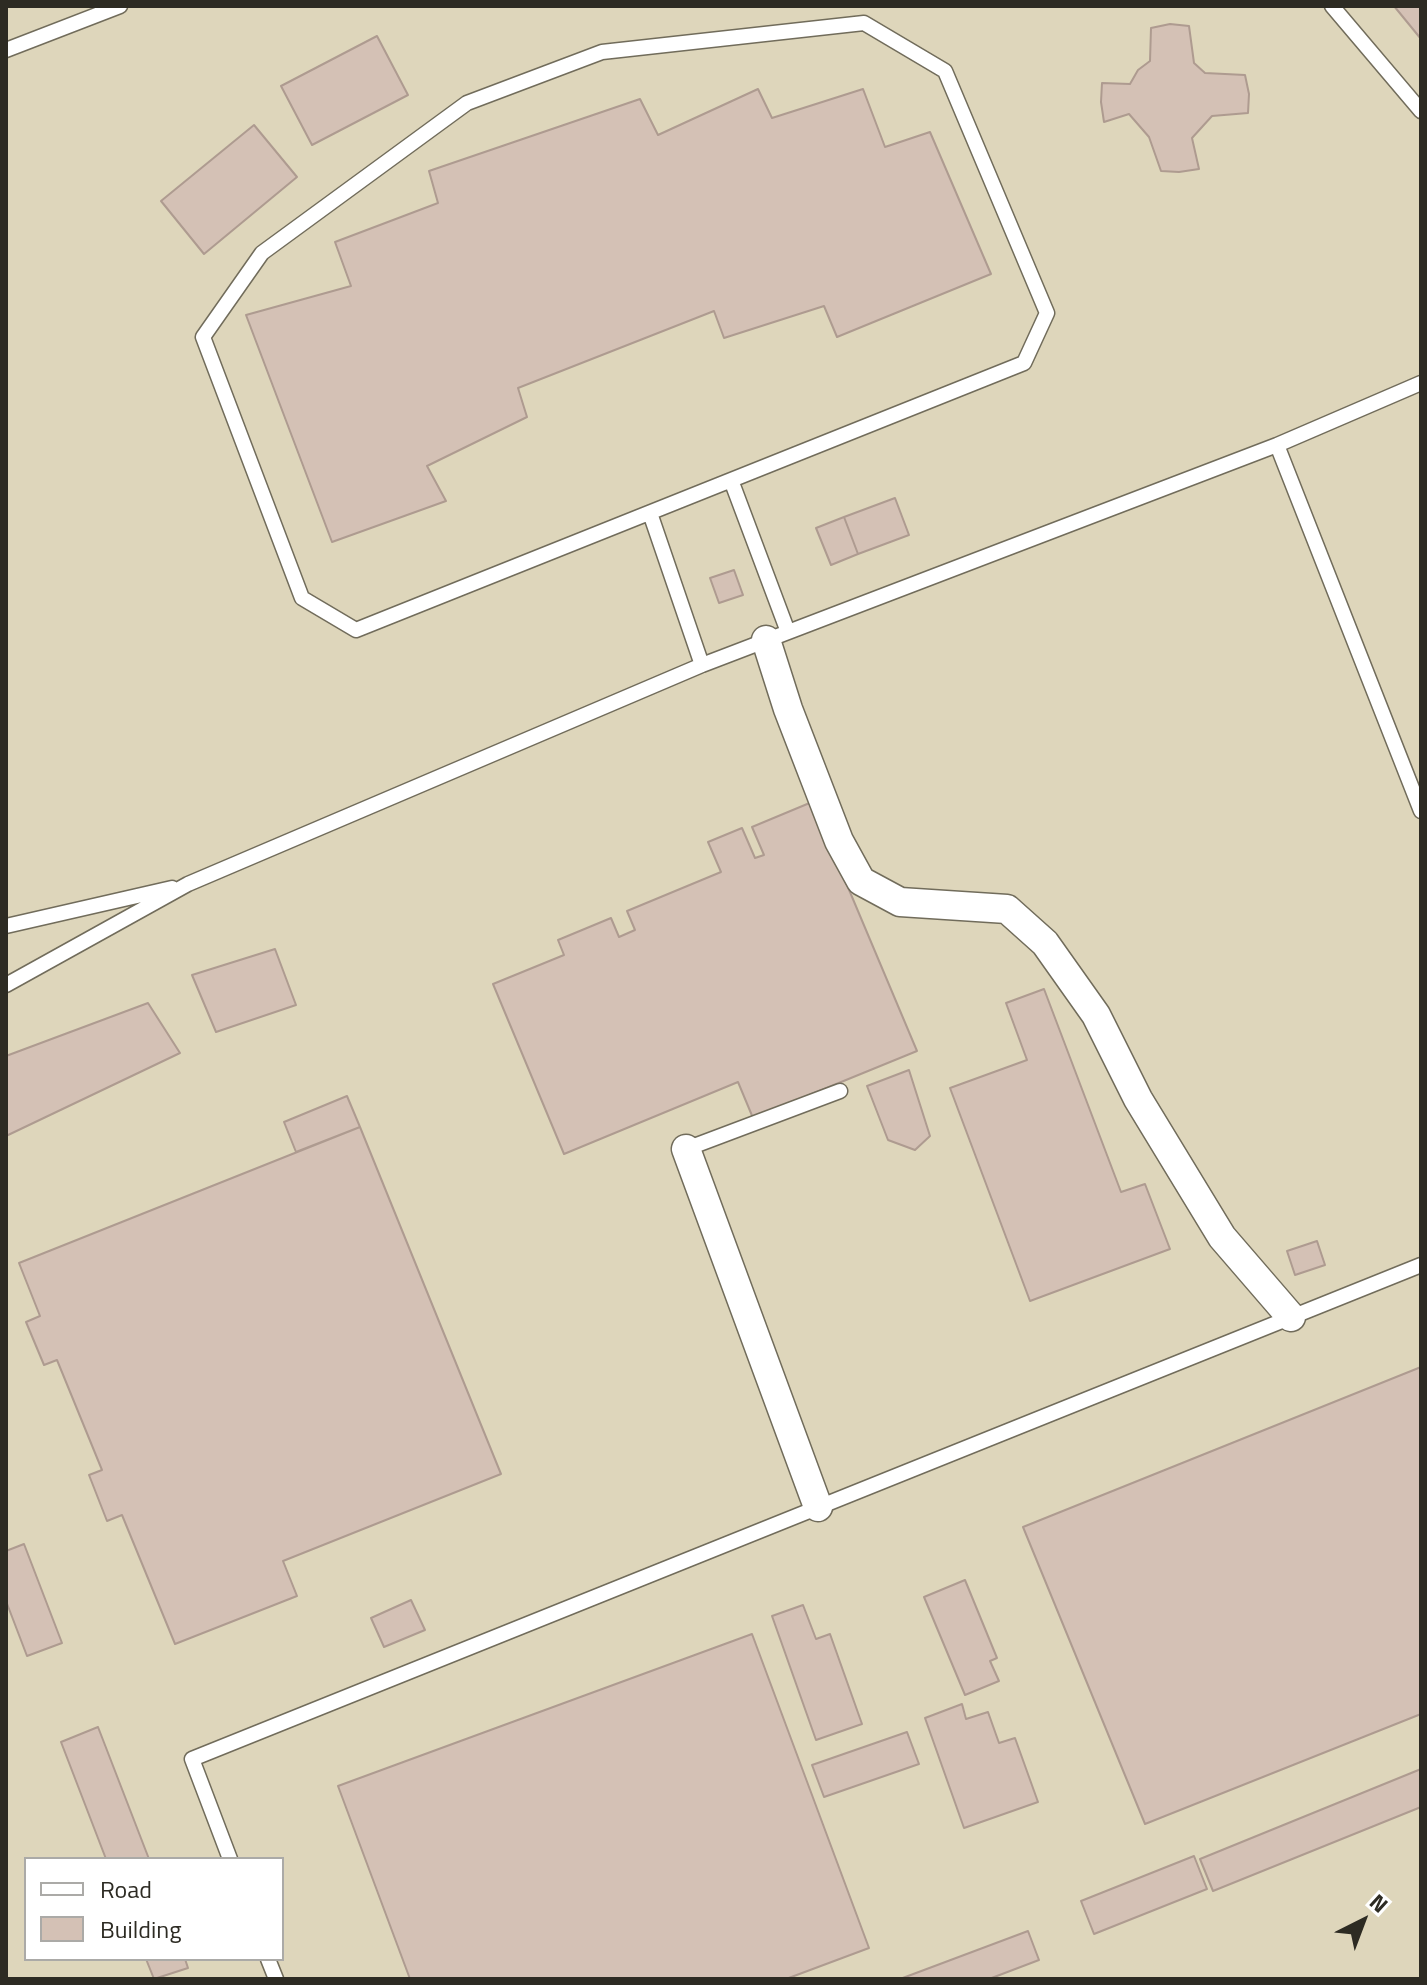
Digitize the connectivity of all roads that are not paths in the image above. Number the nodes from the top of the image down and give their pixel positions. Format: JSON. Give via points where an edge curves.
{"nodes":[{"id":1,"x":120,"y":6,"type":"edge"},
{"id":2,"x":1332,"y":6,"type":"edge"},
{"id":3,"x":6,"y":50,"type":"edge"},
{"id":4,"x":1421,"y":111,"type":"edge"},
{"id":5,"x":1421,"y":383,"type":"edge"},
{"id":6,"x":1277,"y":445,"type":"junction"},
{"id":7,"x":731,"y":480,"type":"junction"},
{"id":8,"x":650,"y":513,"type":"junction"},
{"id":9,"x":777,"y":636,"type":"junction"},
{"id":10,"x":702,"y":665,"type":"junction"},
{"id":11,"x":1421,"y":811,"type":"edge"},
{"id":12,"x":188,"y":884,"type":"junction"},
{"id":13,"x":6,"y":926,"type":"edge"},
{"id":14,"x":6,"y":985,"type":"edge"},
{"id":15,"x":840,"y":1091,"type":"dead end"},
{"id":16,"x":686,"y":1149,"type":"joint"},
{"id":17,"x":1421,"y":1265,"type":"edge"},
{"id":18,"x":1291,"y":1317,"type":"junction"},
{"id":19,"x":818,"y":1507,"type":"junction"},
{"id":20,"x":229,"y":1857,"type":"edge"}],
"edges":[{"from":1,"to":3,"type":"lane"},
{"from":2,"to":4,"type":"lane"},
{"from":5,"to":6,"type":"lane"},
{"from":6,"to":9,"type":"lane"},
{"from":6,"to":11,"type":"lane"},
{"from":7,"to":8,"type":"lane"},
{"from":7,"to":8,"type":"lane","via":[[1024,363],[1047,313],[945,71],[864,23],[602,52],[467,103],[262,253],[203,337],[302,598],[356,630]]},
{"from":7,"to":9,"type":"lane"},
{"from":8,"to":10,"type":"lane"},
{"from":9,"to":10,"type":"lane"},
{"from":9,"to":18,"type":"street","via":[[788,709],[839,841],[861,881],[900,902],[1007,909],[1045,943],[1096,1015],[1138,1099],[1222,1237]]},
{"from":10,"to":12,"type":"lane"},
{"from":12,"to":13,"type":"lane"},
{"from":12,"to":14,"type":"lane"},
{"from":15,"to":16,"type":"lane"},
{"from":16,"to":19,"type":"street"},
{"from":17,"to":18,"type":"lane"},
{"from":18,"to":19,"type":"lane"},
{"from":19,"to":20,"type":"lane","via":[[192,1759]]}]}
